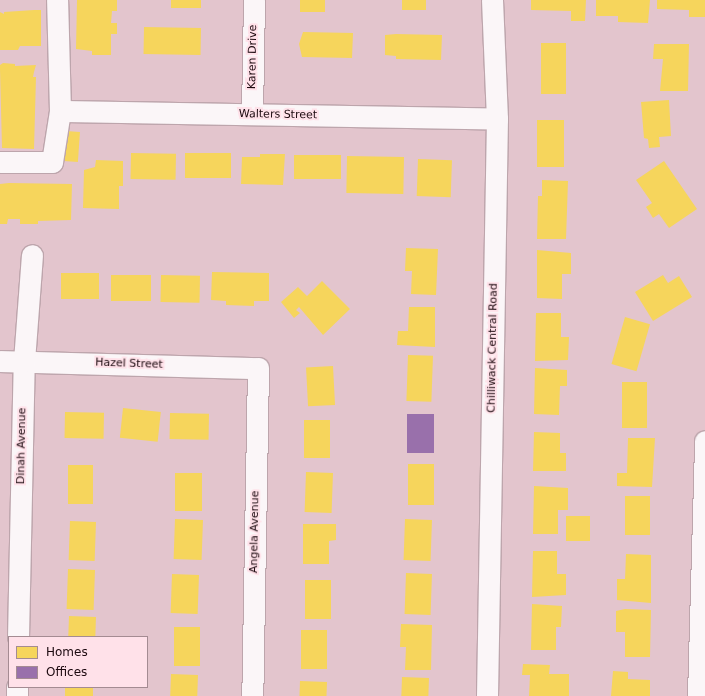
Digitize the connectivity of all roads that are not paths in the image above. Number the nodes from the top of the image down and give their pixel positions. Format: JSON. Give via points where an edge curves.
{"nodes":[{"id":1,"x":57,"y":0,"type":"edge"},
{"id":2,"x":254,"y":0,"type":"edge"},
{"id":3,"x":492,"y":0,"type":"edge"},
{"id":4,"x":60,"y":112,"type":"junction"},
{"id":5,"x":252,"y":114,"type":"junction"},
{"id":6,"x":497,"y":119,"type":"junction"},
{"id":7,"x":0,"y":162,"type":"edge"},
{"id":8,"x":32,"y":255,"type":"dead end"},
{"id":9,"x":0,"y":361,"type":"edge"},
{"id":10,"x":24,"y":361,"type":"junction"},
{"id":11,"x":258,"y":368,"type":"joint"},
{"id":12,"x":705,"y":441,"type":"edge"},
{"id":13,"x":18,"y":636,"type":"edge"},
{"id":14,"x":252,"y":696,"type":"edge"},
{"id":15,"x":487,"y":696,"type":"edge"},
{"id":16,"x":698,"y":696,"type":"edge"}],
"edges":[{"from":1,"to":4,"type":"street"},
{"from":2,"to":5,"type":"street","name":"Karen Drive"},
{"from":3,"to":6,"type":"street","name":"Chilliwack Central Road"},
{"from":4,"to":5,"type":"street","name":"Walters Street"},
{"from":4,"to":7,"type":"street","via":[[52,162]]},
{"from":5,"to":6,"type":"street","name":"Walters Street"},
{"from":6,"to":15,"type":"street","name":"Chilliwack Central Road"},
{"from":8,"to":10,"type":"street","name":"Dinah Avenue"},
{"from":9,"to":10,"type":"street","name":"Hazel Street"},
{"from":10,"to":11,"type":"street","name":"Hazel Street"},
{"from":10,"to":13,"type":"street","name":"Dinah Avenue"},
{"from":11,"to":14,"type":"street","name":"Angela Avenue"},
{"from":12,"to":16,"type":"street"}]}
